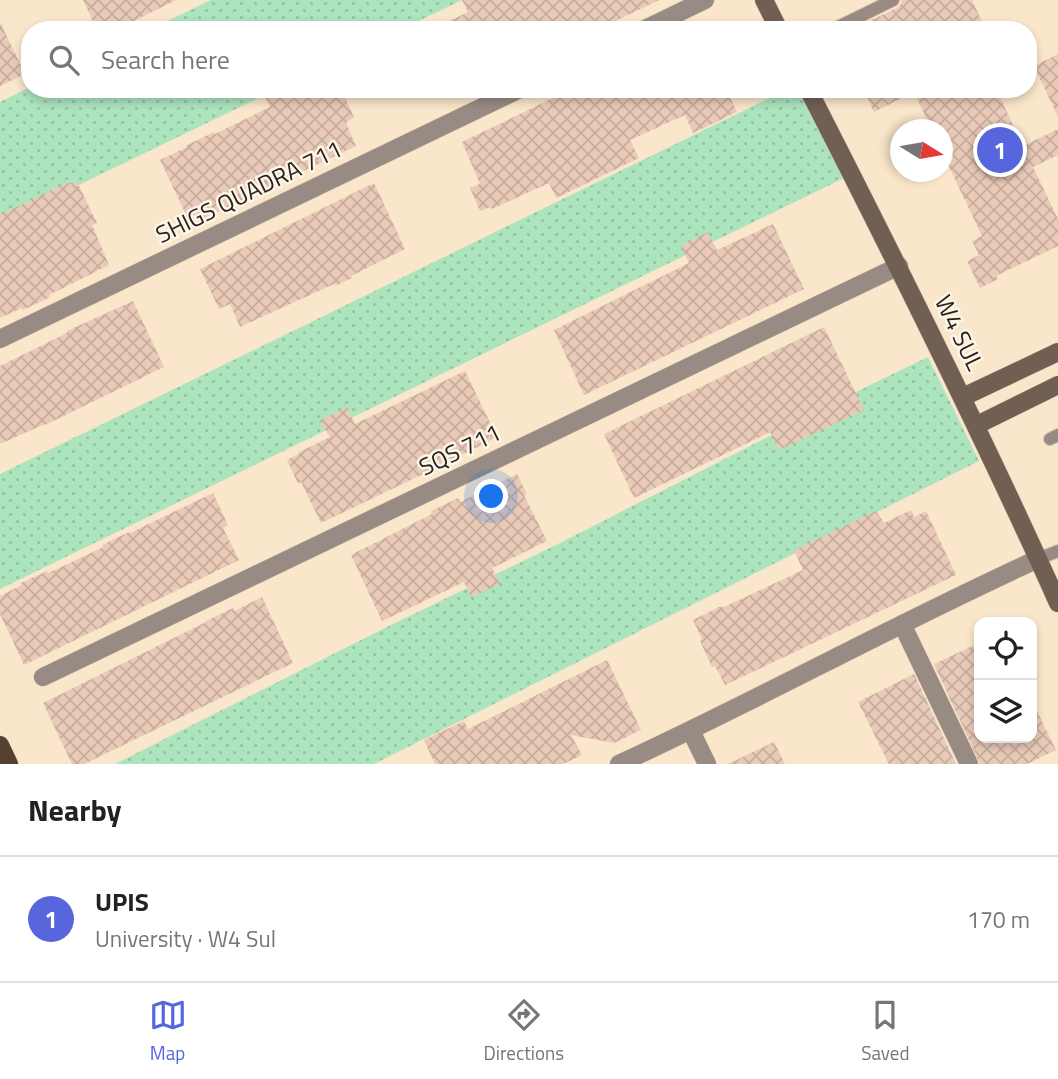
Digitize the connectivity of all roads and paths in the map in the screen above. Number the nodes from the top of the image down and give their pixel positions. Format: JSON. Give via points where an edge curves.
{"nodes":[{"id":1,"x":705,"y":0,"type":"edge"},
{"id":2,"x":764,"y":0,"type":"edge"},
{"id":3,"x":893,"y":0,"type":"edge"},
{"id":4,"x":662,"y":21,"type":"edge"},
{"id":5,"x":774,"y":21,"type":"edge"},
{"id":6,"x":850,"y":21,"type":"edge"},
{"id":7,"x":501,"y":98,"type":"edge"},
{"id":8,"x":813,"y":98,"type":"edge"},
{"id":9,"x":898,"y":266,"type":"junction"},
{"id":10,"x":0,"y":339,"type":"edge"},
{"id":11,"x":1058,"y":352,"type":"edge"},
{"id":12,"x":1058,"y":385,"type":"edge"},
{"id":13,"x":963,"y":397,"type":"junction"},
{"id":14,"x":977,"y":425,"type":"junction"},
{"id":15,"x":1058,"y":551,"type":"edge"},
{"id":16,"x":1038,"y":559,"type":"junction"},
{"id":17,"x":1058,"y":603,"type":"edge"},
{"id":18,"x":902,"y":624,"type":"junction"},
{"id":19,"x":43,"y":677,"type":"dead end"},
{"id":20,"x":691,"y":731,"type":"junction"},
{"id":21,"x":0,"y":745,"type":"edge"},
{"id":22,"x":9,"y":764,"type":"edge"},
{"id":23,"x":619,"y":764,"type":"edge"},
{"id":24,"x":706,"y":764,"type":"edge"},
{"id":25,"x":969,"y":764,"type":"edge"}],
"edges":[{"from":1,"to":4,"type":"street"},
{"from":2,"to":5,"type":"main road"},
{"from":3,"to":6,"type":"lane"},
{"from":7,"to":10,"type":"street","name":"SHIGS QUADRA 711"},
{"from":8,"to":9,"type":"main road","name":"W4 SUL"},
{"from":9,"to":13,"type":"main road","name":"W4 SUL"},
{"from":9,"to":19,"type":"street","name":"SQS 711"},
{"from":11,"to":13,"type":"main road"},
{"from":12,"to":14,"type":"main road"},
{"from":13,"to":14,"type":"main road","name":"W4 SUL"},
{"from":14,"to":16,"type":"main road","name":"W4 SUL"},
{"from":15,"to":16,"type":"lane"},
{"from":16,"to":17,"type":"main road","name":"W4 SUL"},
{"from":16,"to":18,"type":"street"},
{"from":18,"to":20,"type":"street"},
{"from":18,"to":25,"type":"street"},
{"from":20,"to":23,"type":"street"},
{"from":20,"to":24,"type":"street"},
{"from":21,"to":22,"type":"main road"}]}
